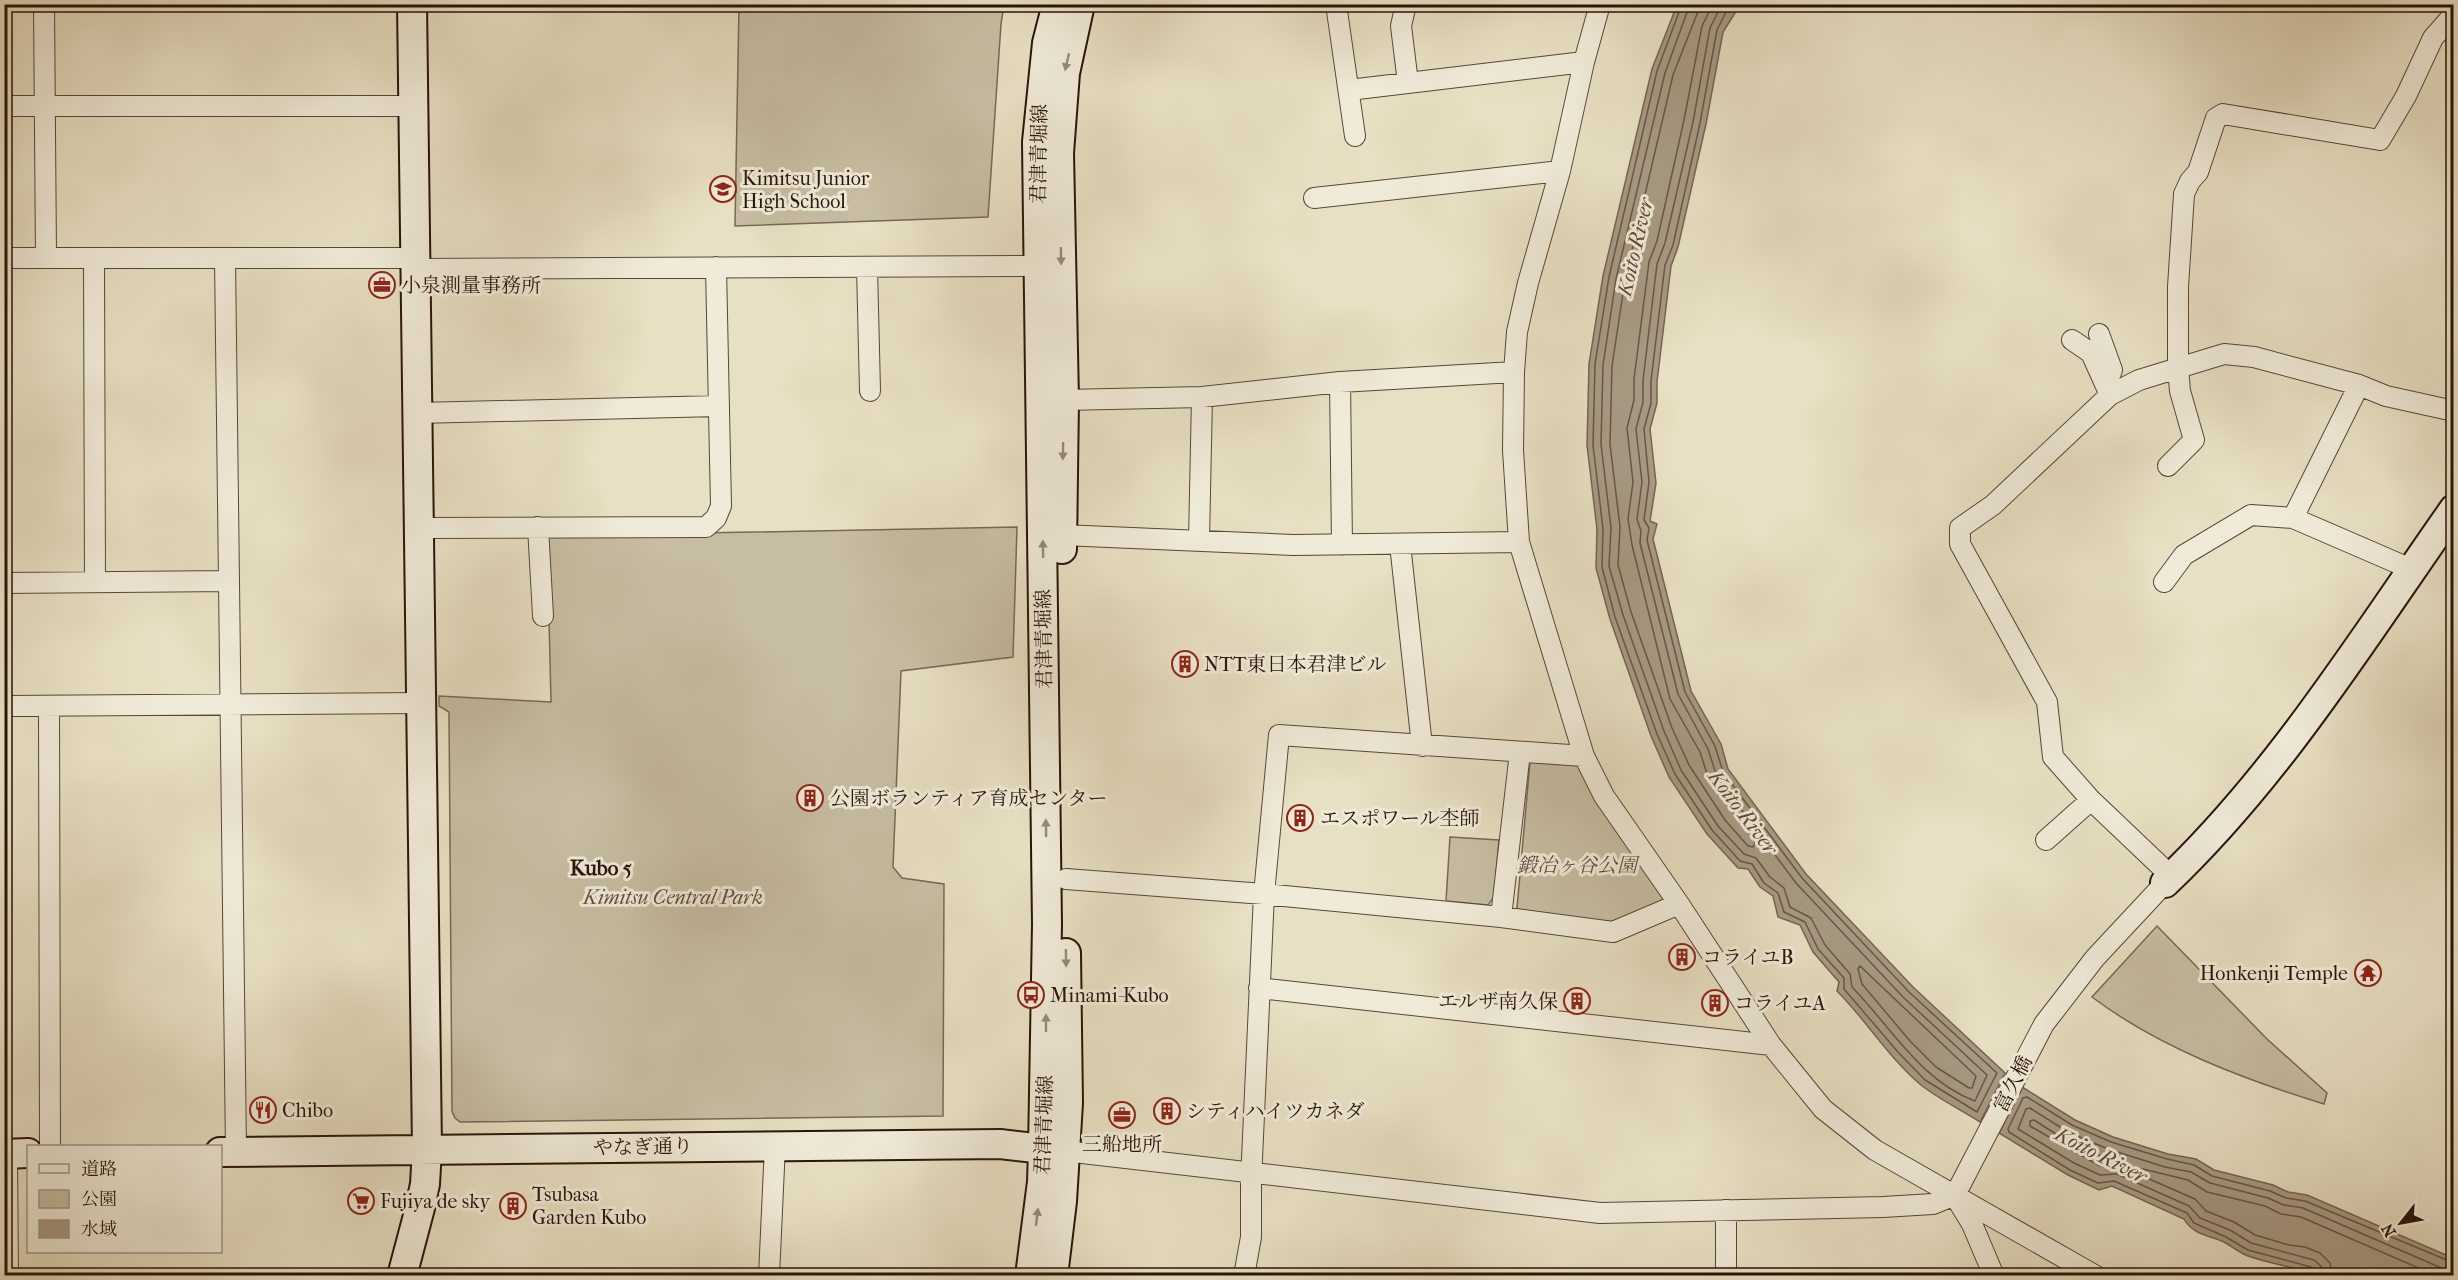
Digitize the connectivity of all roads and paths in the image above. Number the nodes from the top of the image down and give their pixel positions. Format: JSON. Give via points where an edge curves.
{"nodes":[{"id":1,"x":44,"y":4,"type":"edge"},
{"id":2,"x":412,"y":4,"type":"edge"},
{"id":3,"x":1057,"y":4,"type":"edge"},
{"id":4,"x":1080,"y":4,"type":"edge"},
{"id":5,"x":1336,"y":4,"type":"edge"},
{"id":6,"x":1406,"y":4,"type":"edge"},
{"id":7,"x":1600,"y":4,"type":"edge"},
{"id":8,"x":2454,"y":14,"type":"edge"},
{"id":9,"x":1584,"y":62,"type":"junction"},
{"id":10,"x":1408,"y":83,"type":"junction"},
{"id":11,"x":1348,"y":90,"type":"junction"},
{"id":12,"x":4,"y":106,"type":"edge"},
{"id":13,"x":45,"y":106,"type":"junction"},
{"id":14,"x":414,"y":106,"type":"junction"},
{"id":15,"x":1355,"y":136,"type":"dead end"},
{"id":16,"x":1560,"y":171,"type":"junction"},
{"id":17,"x":1314,"y":198,"type":"dead end"},
{"id":18,"x":4,"y":258,"type":"edge"},
{"id":19,"x":46,"y":258,"type":"junction"},
{"id":20,"x":94,"y":258,"type":"junction"},
{"id":21,"x":225,"y":258,"type":"junction"},
{"id":22,"x":415,"y":263,"type":"junction"},
{"id":23,"x":1039,"y":266,"type":"junction"},
{"id":24,"x":716,"y":267,"type":"junction"},
{"id":25,"x":867,"y":267,"type":"junction"},
{"id":26,"x":2099,"y":334,"type":"dead end"},
{"id":27,"x":2072,"y":340,"type":"dead end"},
{"id":28,"x":2178,"y":368,"type":"junction"},
{"id":29,"x":1514,"y":372,"type":"junction"},
{"id":30,"x":1340,"y":382,"type":"junction"},
{"id":31,"x":2359,"y":385,"type":"junction"},
{"id":32,"x":870,"y":391,"type":"dead end"},
{"id":33,"x":2108,"y":391,"type":"junction"},
{"id":34,"x":1202,"y":397,"type":"junction"},
{"id":35,"x":1064,"y":400,"type":"junction"},
{"id":36,"x":719,"y":406,"type":"junction"},
{"id":37,"x":2454,"y":411,"type":"edge"},
{"id":38,"x":417,"y":413,"type":"junction"},
{"id":39,"x":2168,"y":466,"type":"dead end"},
{"id":40,"x":2454,"y":508,"type":"edge"},
{"id":41,"x":2293,"y":518,"type":"junction"},
{"id":42,"x":538,"y":527,"type":"junction"},
{"id":43,"x":419,"y":528,"type":"junction"},
{"id":44,"x":1062,"y":535,"type":"junction"},
{"id":45,"x":1198,"y":540,"type":"junction"},
{"id":46,"x":1519,"y":542,"type":"junction"},
{"id":47,"x":1400,"y":544,"type":"junction"},
{"id":48,"x":1342,"y":545,"type":"junction"},
{"id":49,"x":2411,"y":569,"type":"junction"},
{"id":50,"x":229,"y":581,"type":"junction"},
{"id":51,"x":95,"y":582,"type":"junction"},
{"id":52,"x":2164,"y":582,"type":"dead end"},
{"id":53,"x":4,"y":583,"type":"edge"},
{"id":54,"x":543,"y":616,"type":"dead end"},
{"id":55,"x":421,"y":703,"type":"junction"},
{"id":56,"x":231,"y":704,"type":"junction"},
{"id":57,"x":4,"y":706,"type":"edge"},
{"id":58,"x":49,"y":706,"type":"junction"},
{"id":59,"x":1422,"y":746,"type":"junction"},
{"id":60,"x":1520,"y":752,"type":"junction"},
{"id":61,"x":1584,"y":756,"type":"junction"},
{"id":62,"x":2091,"y":800,"type":"junction"},
{"id":63,"x":2046,"y":840,"type":"dead end"},
{"id":64,"x":1065,"y":879,"type":"junction"},
{"id":65,"x":2168,"y":880,"type":"junction"},
{"id":66,"x":1264,"y":894,"type":"junction"},
{"id":67,"x":1679,"y":904,"type":"junction"},
{"id":68,"x":1501,"y":917,"type":"junction"},
{"id":69,"x":1259,"y":988,"type":"junction"},
{"id":70,"x":1771,"y":1045,"type":"junction"},
{"id":71,"x":50,"y":1145,"type":"edge"},
{"id":72,"x":775,"y":1145,"type":"junction"},
{"id":73,"x":427,"y":1149,"type":"junction"},
{"id":74,"x":1054,"y":1150,"type":"junction"},
{"id":75,"x":228,"y":1151,"type":"edge"},
{"id":76,"x":13,"y":1154,"type":"edge"},
{"id":77,"x":1252,"y":1173,"type":"junction"},
{"id":78,"x":1959,"y":1187,"type":"junction"},
{"id":79,"x":1726,"y":1210,"type":"junction"},
{"id":80,"x":8,"y":1275,"type":"edge"},
{"id":81,"x":402,"y":1275,"type":"edge"},
{"id":82,"x":769,"y":1275,"type":"edge"},
{"id":83,"x":1030,"y":1275,"type":"edge"},
{"id":84,"x":1053,"y":1275,"type":"edge"},
{"id":85,"x":1244,"y":1275,"type":"edge"},
{"id":86,"x":1726,"y":1275,"type":"edge"},
{"id":87,"x":1994,"y":1275,"type":"edge"},
{"id":88,"x":2096,"y":1275,"type":"edge"}],
"edges":[{"from":1,"to":13,"type":"street"},
{"from":2,"to":14,"type":"main road"},
{"from":3,"to":23,"type":"main road","name":"君津青堀線","via":[[1040,98]]},
{"from":4,"to":35,"type":"main road","name":"君津青堀線","one_way":true,"via":[[1065,73],[1059,153]]},
{"from":5,"to":11,"type":"street"},
{"from":6,"to":10,"type":"street","via":[[1401,26]]},
{"from":7,"to":9,"type":"street"},
{"from":8,"to":28,"type":"street","via":[[2433,38],[2380,140],[2223,114],[2216,118],[2198,172],[2184,194]]},
{"from":9,"to":10,"type":"street"},
{"from":9,"to":16,"type":"street"},
{"from":10,"to":11,"type":"street"},
{"from":11,"to":15,"type":"street"},
{"from":12,"to":13,"type":"street"},
{"from":13,"to":14,"type":"street"},
{"from":13,"to":19,"type":"street"},
{"from":14,"to":22,"type":"main road"},
{"from":16,"to":17,"type":"street"},
{"from":16,"to":29,"type":"street","via":[[1528,283],[1517,332]]},
{"from":18,"to":19,"type":"street"},
{"from":19,"to":20,"type":"street"},
{"from":20,"to":21,"type":"street"},
{"from":20,"to":51,"type":"street"},
{"from":21,"to":22,"type":"street"},
{"from":21,"to":50,"type":"street"},
{"from":22,"to":24,"type":"street"},
{"from":22,"to":38,"type":"main road"},
{"from":23,"to":25,"type":"street"},
{"from":74,"to":23,"type":"main road","name":"君津青堀線","one_way":true,"via":[[1046,1092]]},
{"from":24,"to":25,"type":"street"},
{"from":24,"to":36,"type":"street"},
{"from":25,"to":32,"type":"street"},
{"from":26,"to":33,"type":"street","via":[[2112,370]]},
{"from":27,"to":33,"type":"street","via":[[2091,353]]},
{"from":28,"to":31,"type":"street","via":[[2224,354],[2254,357]]},
{"from":28,"to":33,"type":"street"},
{"from":28,"to":39,"type":"street","via":[[2180,391],[2194,440]]},
{"from":29,"to":30,"type":"street"},
{"from":29,"to":46,"type":"street"},
{"from":30,"to":34,"type":"street"},
{"from":30,"to":48,"type":"street"},
{"from":31,"to":37,"type":"street","via":[[2386,396]]},
{"from":31,"to":41,"type":"street"},
{"from":33,"to":62,"type":"street","via":[[1993,505],[1960,528],[1960,544],[2047,702],[2053,757]]},
{"from":34,"to":35,"type":"street"},
{"from":34,"to":45,"type":"street"},
{"from":35,"to":44,"type":"main road","name":"君津青堀線","one_way":true},
{"from":36,"to":38,"type":"street"},
{"from":36,"to":42,"type":"street","via":[[721,506],[706,527]]},
{"from":38,"to":43,"type":"main road"},
{"from":40,"to":49,"type":"main road"},
{"from":41,"to":49,"type":"street"},
{"from":41,"to":52,"type":"street","via":[[2251,515],[2184,555]]},
{"from":42,"to":43,"type":"street"},
{"from":42,"to":54,"type":"street"},
{"from":43,"to":55,"type":"main road"},
{"from":44,"to":45,"type":"street"},
{"from":44,"to":64,"type":"main road","name":"君津青堀線"},
{"from":45,"to":48,"type":"street"},
{"from":46,"to":47,"type":"street"},
{"from":46,"to":61,"type":"street"},
{"from":47,"to":48,"type":"street"},
{"from":47,"to":59,"type":"street"},
{"from":49,"to":65,"type":"main road","via":[[2269,770]]},
{"from":50,"to":51,"type":"street"},
{"from":50,"to":56,"type":"street"},
{"from":51,"to":53,"type":"street"},
{"from":55,"to":56,"type":"street"},
{"from":55,"to":73,"type":"main road"},
{"from":56,"to":58,"type":"street"},
{"from":56,"to":75,"type":"street"},
{"from":57,"to":58,"type":"street"},
{"from":58,"to":71,"type":"street"},
{"from":59,"to":60,"type":"street"},
{"from":59,"to":66,"type":"street","via":[[1280,735]]},
{"from":60,"to":61,"type":"street"},
{"from":60,"to":68,"type":"street"},
{"from":61,"to":67,"type":"street","via":[[1604,796]]},
{"from":62,"to":63,"type":"street"},
{"from":62,"to":65,"type":"street"},
{"from":64,"to":66,"type":"street"},
{"from":64,"to":74,"type":"main road","name":"君津青堀線","one_way":true,"via":[[1068,1103]]},
{"from":65,"to":78,"type":"street","name":"富久橋","via":[[2095,958],[2044,1024]]},
{"from":66,"to":68,"type":"street"},
{"from":66,"to":69,"type":"street"},
{"from":67,"to":68,"type":"street","via":[[1613,932]]},
{"from":67,"to":70,"type":"street"},
{"from":69,"to":70,"type":"street"},
{"from":69,"to":77,"type":"street"},
{"from":70,"to":78,"type":"street","via":[[1823,1109],[1875,1149]]},
{"from":72,"to":73,"type":"main road","name":"やなぎ通り"},
{"from":72,"to":74,"type":"main road","name":"やなぎ通り","via":[[1000,1144]]},
{"from":72,"to":82,"type":"street"},
{"from":73,"to":75,"type":"main road","name":"やなぎ通り"},
{"from":73,"to":81,"type":"main road","via":[[425,1184]]},
{"from":74,"to":77,"type":"street"},
{"from":83,"to":74,"type":"main road","name":"君津青堀線","one_way":true,"via":[[1042,1182]]},
{"from":74,"to":84,"type":"main road","name":"君津青堀線","via":[[1062,1202]]},
{"from":76,"to":80,"type":"street"},
{"from":77,"to":79,"type":"street","via":[[1600,1213]]},
{"from":77,"to":85,"type":"street","via":[[1251,1238]]},
{"from":78,"to":79,"type":"street","via":[[1933,1204]]},
{"from":78,"to":87,"type":"street"},
{"from":78,"to":88,"type":"street"},
{"from":79,"to":86,"type":"street"}]}
